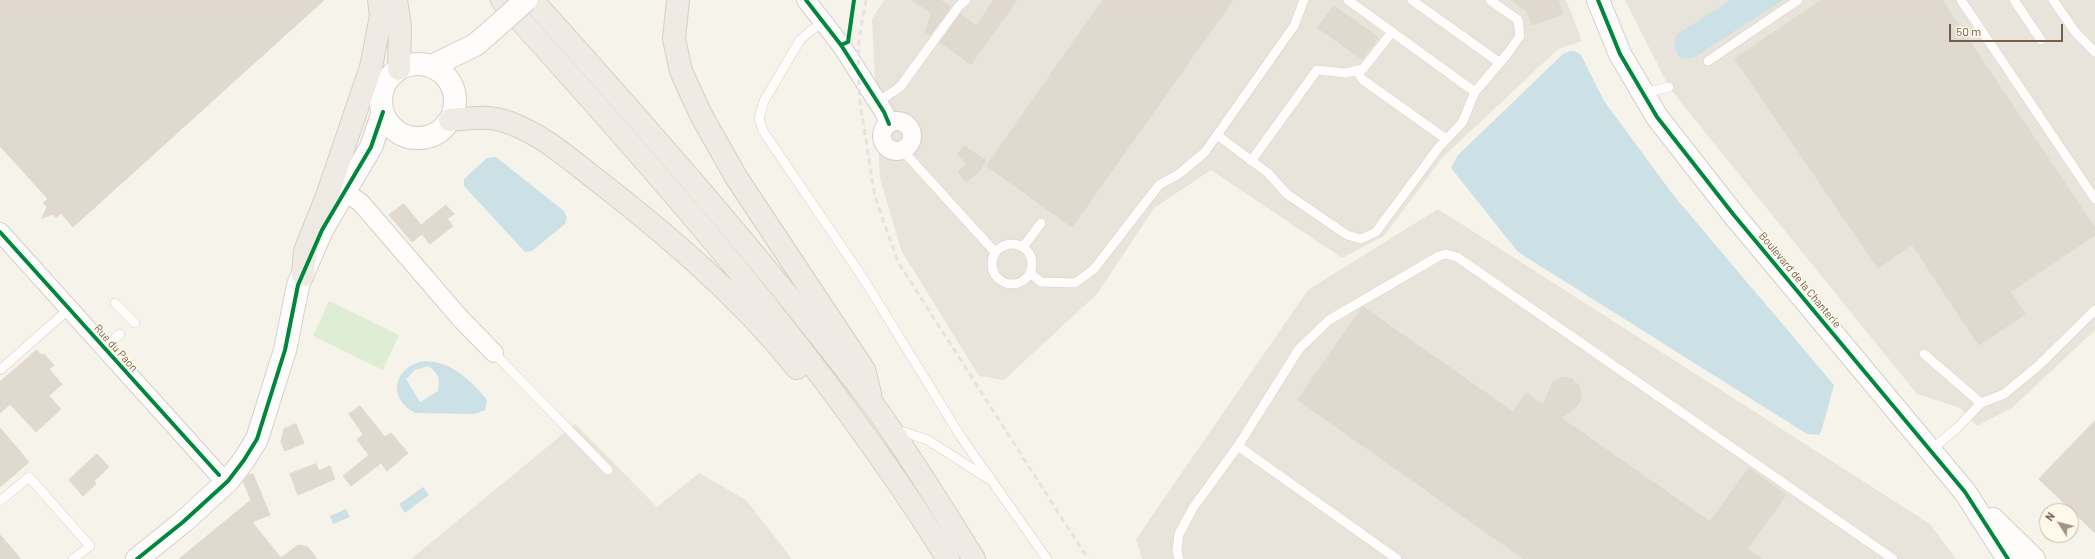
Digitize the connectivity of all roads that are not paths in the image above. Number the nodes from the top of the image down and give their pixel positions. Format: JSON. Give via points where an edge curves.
{"nodes":[{"id":1,"x":379,"y":0,"type":"edge"},
{"id":2,"x":396,"y":0,"type":"edge"},
{"id":3,"x":502,"y":0,"type":"edge"},
{"id":4,"x":526,"y":0,"type":"edge"},
{"id":5,"x":532,"y":0,"type":"edge"},
{"id":6,"x":678,"y":0,"type":"edge"},
{"id":7,"x":966,"y":0,"type":"edge"},
{"id":8,"x":1304,"y":0,"type":"edge"},
{"id":9,"x":1348,"y":0,"type":"edge"},
{"id":10,"x":1412,"y":0,"type":"edge"},
{"id":11,"x":1490,"y":0,"type":"edge"},
{"id":12,"x":1598,"y":0,"type":"edge"},
{"id":13,"x":1798,"y":0,"type":"edge"},
{"id":14,"x":1961,"y":0,"type":"edge"},
{"id":15,"x":2014,"y":0,"type":"edge"},
{"id":16,"x":2053,"y":0,"type":"edge"},
{"id":17,"x":813,"y":8,"type":"edge"},
{"id":18,"x":1392,"y":32,"type":"junction"},
{"id":19,"x":482,"y":40,"type":"junction"},
{"id":20,"x":2041,"y":40,"type":"dead end"},
{"id":21,"x":2095,"y":52,"type":"edge"},
{"id":22,"x":1708,"y":61,"type":"dead end"},
{"id":23,"x":1500,"y":63,"type":"junction"},
{"id":24,"x":432,"y":66,"type":"junction"},
{"id":25,"x":399,"y":69,"type":"junction"},
{"id":26,"x":1356,"y":70,"type":"junction"},
{"id":27,"x":1669,"y":86,"type":"dead end"},
{"id":28,"x":454,"y":90,"type":"junction"},
{"id":29,"x":1475,"y":92,"type":"junction"},
{"id":30,"x":1643,"y":93,"type":"junction"},
{"id":31,"x":878,"y":102,"type":"junction"},
{"id":32,"x":383,"y":112,"type":"junction"},
{"id":33,"x":450,"y":120,"type":"junction"},
{"id":34,"x":1217,"y":135,"type":"junction"},
{"id":35,"x":405,"y":136,"type":"junction"},
{"id":36,"x":1446,"y":139,"type":"junction"},
{"id":37,"x":371,"y":147,"type":"junction"},
{"id":38,"x":903,"y":150,"type":"joint"},
{"id":39,"x":1251,"y":161,"type":"junction"},
{"id":40,"x":344,"y":191,"type":"junction"},
{"id":41,"x":2095,"y":199,"type":"edge"},
{"id":42,"x":1041,"y":223,"type":"dead end"},
{"id":43,"x":0,"y":232,"type":"edge"},
{"id":44,"x":1023,"y":247,"type":"junction"},
{"id":45,"x":995,"y":252,"type":"junction"},
{"id":46,"x":1030,"y":273,"type":"junction"},
{"id":47,"x":303,"y":274,"type":"junction"},
{"id":48,"x":115,"y":303,"type":"dead end"},
{"id":49,"x":69,"y":309,"type":"junction"},
{"id":50,"x":2095,"y":310,"type":"edge"},
{"id":51,"x":134,"y":323,"type":"dead end"},
{"id":52,"x":120,"y":334,"type":"dead end"},
{"id":53,"x":104,"y":348,"type":"junction"},
{"id":54,"x":494,"y":353,"type":"joint"},
{"id":55,"x":1924,"y":354,"type":"dead end"},
{"id":56,"x":0,"y":370,"type":"edge"},
{"id":57,"x":1981,"y":403,"type":"junction"},
{"id":58,"x":872,"y":405,"type":"junction"},
{"id":59,"x":264,"y":414,"type":"junction"},
{"id":60,"x":860,"y":427,"type":"junction"},
{"id":61,"x":887,"y":427,"type":"junction"},
{"id":62,"x":1238,"y":446,"type":"junction"},
{"id":63,"x":1930,"y":450,"type":"junction"},
{"id":64,"x":608,"y":470,"type":"dead end"},
{"id":65,"x":219,"y":476,"type":"junction"},
{"id":66,"x":991,"y":480,"type":"junction"},
{"id":67,"x":1965,"y":492,"type":"junction"},
{"id":68,"x":0,"y":501,"type":"edge"},
{"id":69,"x":73,"y":559,"type":"edge"},
{"id":70,"x":126,"y":559,"type":"edge"},
{"id":71,"x":137,"y":559,"type":"edge"},
{"id":72,"x":948,"y":559,"type":"edge"},
{"id":73,"x":974,"y":559,"type":"edge"},
{"id":74,"x":1047,"y":559,"type":"edge"},
{"id":75,"x":1179,"y":559,"type":"edge"},
{"id":76,"x":1397,"y":559,"type":"edge"},
{"id":77,"x":1893,"y":559,"type":"edge"},
{"id":78,"x":2008,"y":559,"type":"edge"},
{"id":79,"x":2034,"y":559,"type":"edge"}],
"edges":[{"from":1,"to":47,"type":"highway","via":[[381,16],[371,67],[305,251]]},
{"from":2,"to":25,"type":"highway","via":[[400,26]]},
{"from":3,"to":60,"type":"highway","via":[[721,248]]},
{"from":4,"to":19,"type":"street","bridge":true},
{"from":5,"to":58,"type":"highway","via":[[659,142],[743,241]]},
{"from":6,"to":58,"type":"highway","via":[[674,39],[681,71],[698,109],[736,177],[864,370]]},
{"from":7,"to":31,"type":"lane","via":[[900,87]]},
{"from":8,"to":34,"type":"lane","via":[[1294,26]]},
{"from":9,"to":18,"type":"lane"},
{"from":10,"to":23,"type":"lane"},
{"from":11,"to":23,"type":"lane","via":[[1518,20],[1520,36]]},
{"from":12,"to":30,"type":"street","name":"Boulevard de la Chanterie","via":[[1620,54]]},
{"from":13,"to":22,"type":"lane"},
{"from":14,"to":41,"type":"lane"},
{"from":15,"to":20,"type":"lane"},
{"from":16,"to":21,"type":"lane","via":[[2076,33]]},
{"from":17,"to":31,"type":"street"},
{"from":17,"to":66,"type":"lane","via":[[810,31],[800,40],[761,106],[760,124],[863,278]]},
{"from":18,"to":26,"type":"lane","via":[[1362,69]]},
{"from":18,"to":29,"type":"lane"},
{"from":19,"to":24,"type":"street"},
{"from":19,"to":28,"type":"street","via":[[461,67]]},
{"from":23,"to":29,"type":"lane"},
{"from":24,"to":25,"type":"street","via":[[415,64]]},
{"from":24,"to":28,"type":"street","via":[[446,76]]},
{"from":25,"to":32,"type":"street","via":[[387,80],[381,96]]},
{"from":26,"to":36,"type":"lane","via":[[1363,80]]},
{"from":26,"to":39,"type":"lane","via":[[1346,73],[1317,70]]},
{"from":27,"to":30,"type":"lane"},
{"from":28,"to":33,"type":"street","via":[[455,105]]},
{"from":29,"to":36,"type":"lane","via":[[1462,123]]},
{"from":30,"to":63,"type":"street","name":"Boulevard de la Chanterie","via":[[1657,117],[1733,214]]},
{"from":31,"to":38,"type":"street","via":[[888,124],[882,137],[884,144],[889,149]]},
{"from":32,"to":35,"type":"street","via":[[391,126]]},
{"from":32,"to":37,"type":"street"},
{"from":33,"to":35,"type":"street","via":[[438,133],[422,138]]},
{"from":33,"to":60,"type":"highway","via":[[486,116],[509,122],[532,132],[561,153],[674,242],[758,323],[830,409]]},
{"from":34,"to":39,"type":"lane"},
{"from":34,"to":46,"type":"lane","via":[[1205,152],[1179,174],[1159,185],[1094,269],[1075,283],[1041,282]]},
{"from":35,"to":37,"type":"street","via":[[383,141]]},
{"from":36,"to":39,"type":"lane","via":[[1376,232],[1361,239],[1347,235],[1287,194],[1268,173]]},
{"from":37,"to":40,"type":"street"},
{"from":38,"to":45,"type":"lane"},
{"from":40,"to":47,"type":"street","via":[[322,230]]},
{"from":40,"to":54,"type":"street","via":[[361,203],[460,318]]},
{"from":42,"to":44,"type":"lane"},
{"from":43,"to":49,"type":"street","name":"Rue du Paon"},
{"from":44,"to":45,"type":"lane","via":[[1003,245]]},
{"from":44,"to":46,"type":"lane","via":[[1030,254]]},
{"from":45,"to":46,"type":"lane","via":[[992,271],[1006,284],[1024,280]]},
{"from":47,"to":59,"type":"street","via":[[292,311],[285,350]]},
{"from":48,"to":51,"type":"lane"},
{"from":49,"to":53,"type":"street","name":"Rue du Paon"},
{"from":49,"to":56,"type":"lane"},
{"from":50,"to":57,"type":"lane","via":[[2038,366],[2004,394]]},
{"from":52,"to":53,"type":"lane"},
{"from":53,"to":65,"type":"street","name":"Rue du Paon"},
{"from":54,"to":64,"type":"lane"},
{"from":55,"to":57,"type":"lane"},
{"from":57,"to":63,"type":"lane","via":[[1957,428]]},
{"from":58,"to":61,"type":"highway"},
{"from":59,"to":65,"type":"street"},
{"from":59,"to":71,"type":"street","via":[[257,439],[228,481]]},
{"from":60,"to":72,"type":"highway"},
{"from":61,"to":66,"type":"lane","via":[[928,440]]},
{"from":61,"to":73,"type":"highway"},
{"from":62,"to":75,"type":"lane","via":[[1193,508],[1179,534]]},
{"from":62,"to":76,"type":"lane"},
{"from":62,"to":77,"type":"lane","via":[[1299,349],[1329,320],[1446,254],[1464,262]]},
{"from":63,"to":67,"type":"street","name":"Boulevard de la Chanterie"},
{"from":65,"to":70,"type":"street"},
{"from":66,"to":74,"type":"lane"},
{"from":67,"to":78,"type":"street","name":"Boulevard de la Chanterie"},
{"from":67,"to":79,"type":"street","name":"Boulevard de la Chanterie"},
{"from":68,"to":69,"type":"lane","via":[[28,477],[90,546]]}]}
